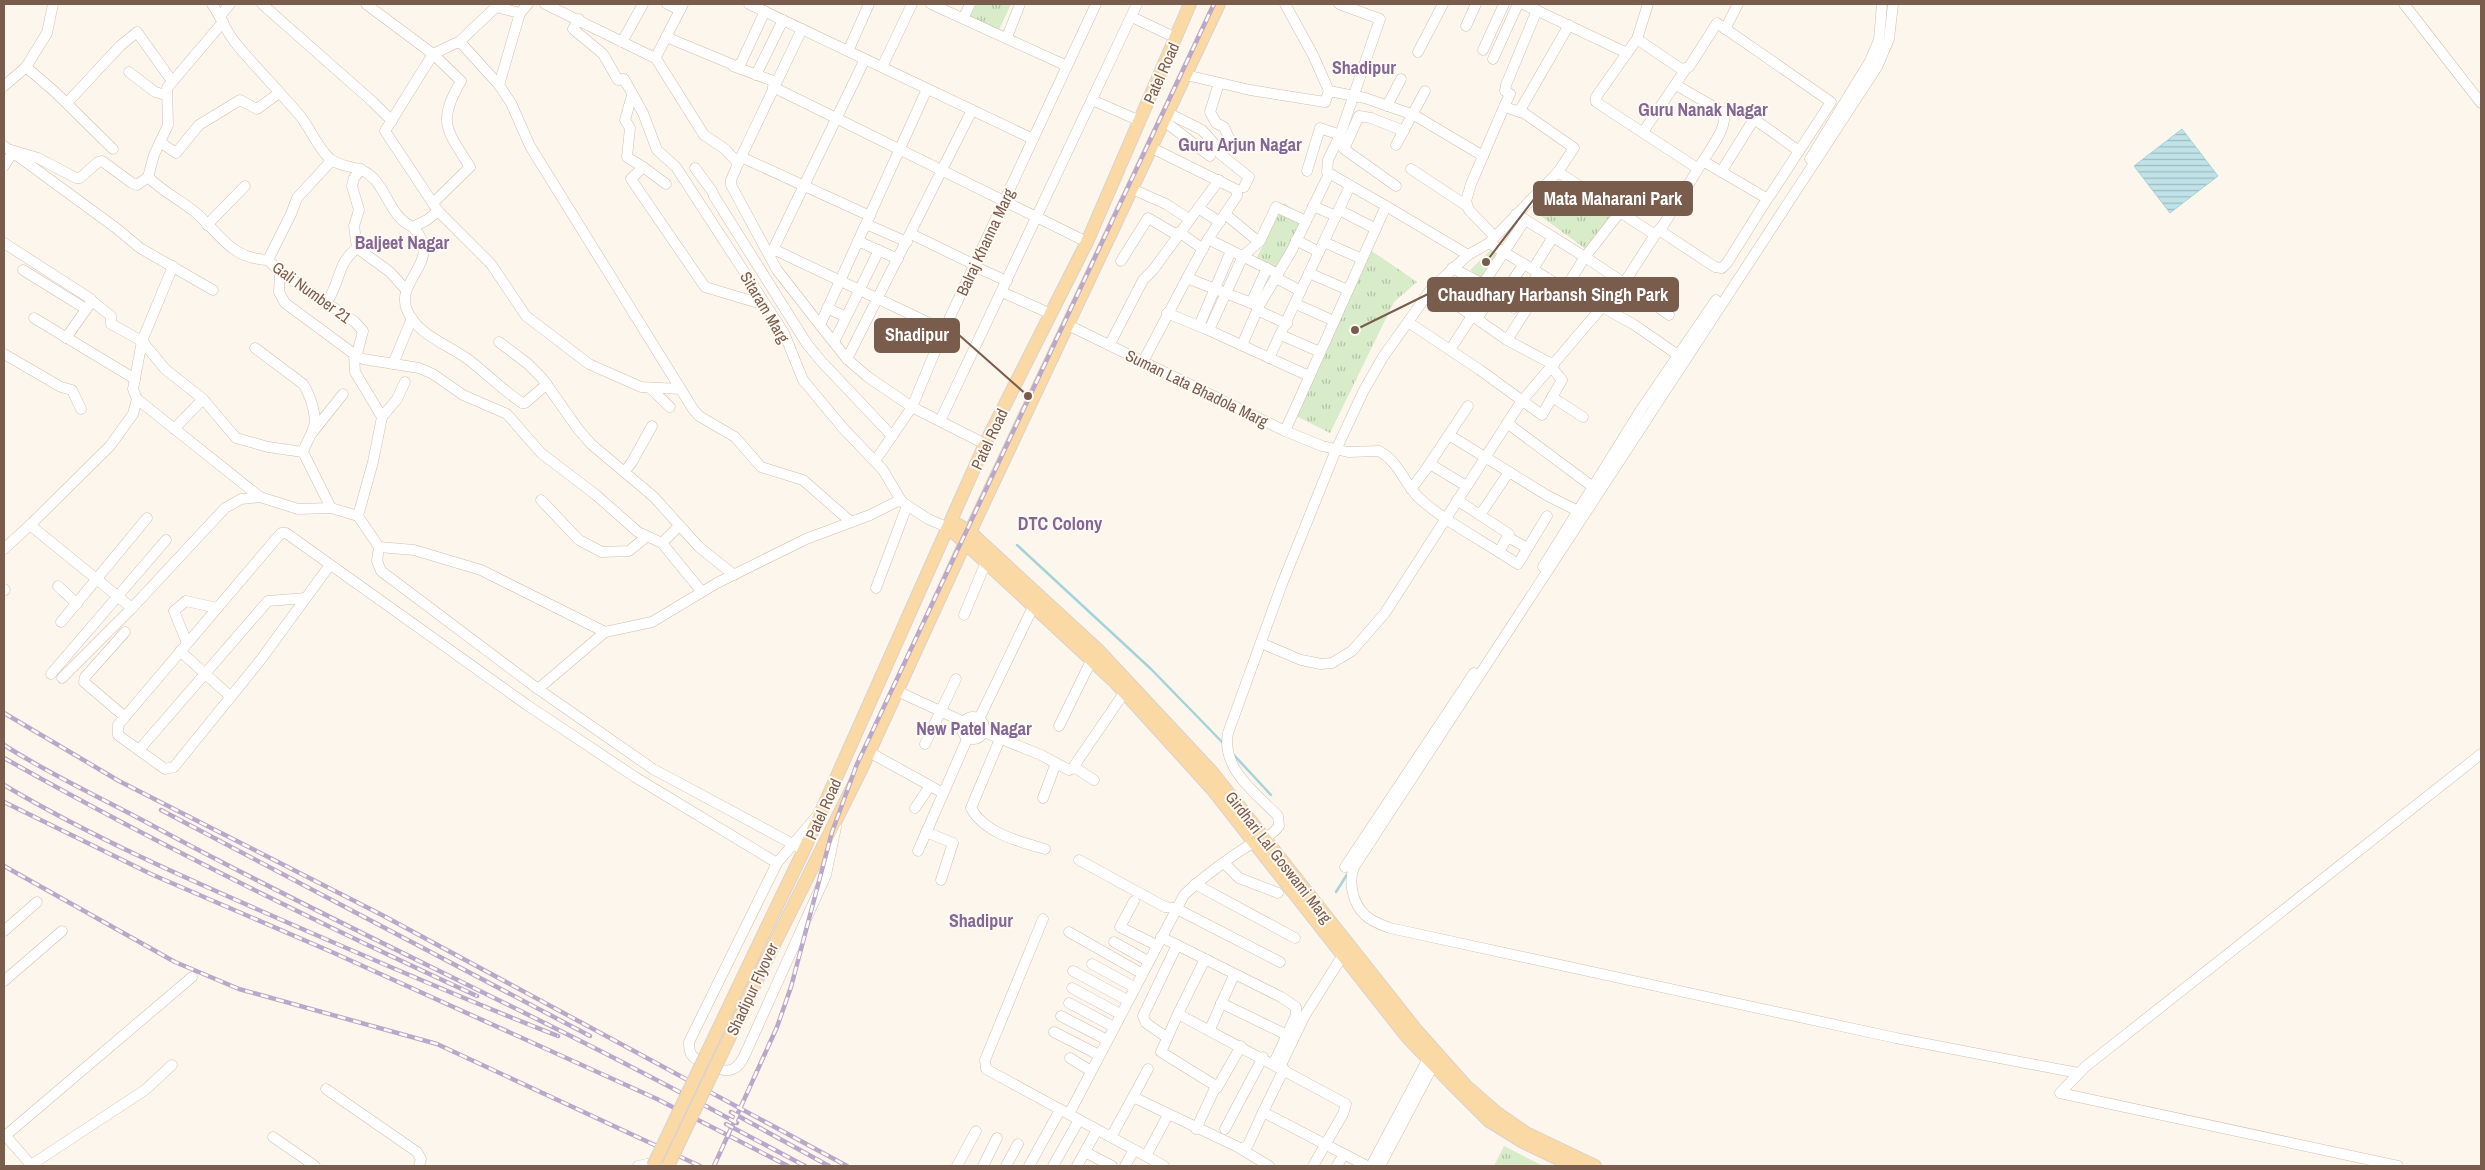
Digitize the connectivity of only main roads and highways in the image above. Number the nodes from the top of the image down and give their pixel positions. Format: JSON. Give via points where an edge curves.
{"nodes":[{"id":1,"x":1190,"y":4,"type":"edge"},
{"id":2,"x":1219,"y":4,"type":"edge"},
{"id":3,"x":951,"y":525,"type":"junction"},
{"id":4,"x":968,"y":537,"type":"junction"},
{"id":5,"x":839,"y":814,"type":"joint"},
{"id":6,"x":1260,"y":841,"type":"junction"},
{"id":7,"x":804,"y":850,"type":"joint"},
{"id":8,"x":1433,"y":1058,"type":"junction"},
{"id":9,"x":653,"y":1166,"type":"edge"},
{"id":10,"x":668,"y":1166,"type":"edge"},
{"id":11,"x":1573,"y":1166,"type":"edge"},
{"id":12,"x":1595,"y":1166,"type":"edge"}],
"edges":[{"from":1,"to":3,"type":"main road","name":"Patel Road","via":[[1087,242],[985,444]]},
{"from":2,"to":4,"type":"main road","name":"Patel Road"},
{"from":3,"to":4,"type":"main road"},
{"from":3,"to":7,"type":"main road","name":"Patel Road"},
{"from":4,"to":5,"type":"main road","name":"Patel Road"},
{"from":4,"to":6,"type":"main road","name":"Girdhari Lal Goswami Marg","via":[[986,562],[1124,693]]},
{"from":4,"to":6,"type":"main road","name":"Girdhari Lal Goswami Marg","via":[[1099,651],[1212,772]]},
{"from":5,"to":10,"type":"main road","name":"Shadipur Flyover","bridge":true},
{"from":6,"to":8,"type":"main road","name":"Girdhari Lal Goswami Marg"},
{"from":6,"to":8,"type":"main road","name":"Girdhari Lal Goswami Marg","via":[[1343,955]]},
{"from":7,"to":9,"type":"main road","name":"Shadipur Flyover","bridge":true},
{"from":8,"to":11,"type":"main road","name":"Girdhari Lal Goswami Marg","via":[[1489,1121]]},
{"from":8,"to":12,"type":"main road","name":"Girdhari Lal Goswami Marg","via":[[1497,1113],[1526,1133]]}]}
